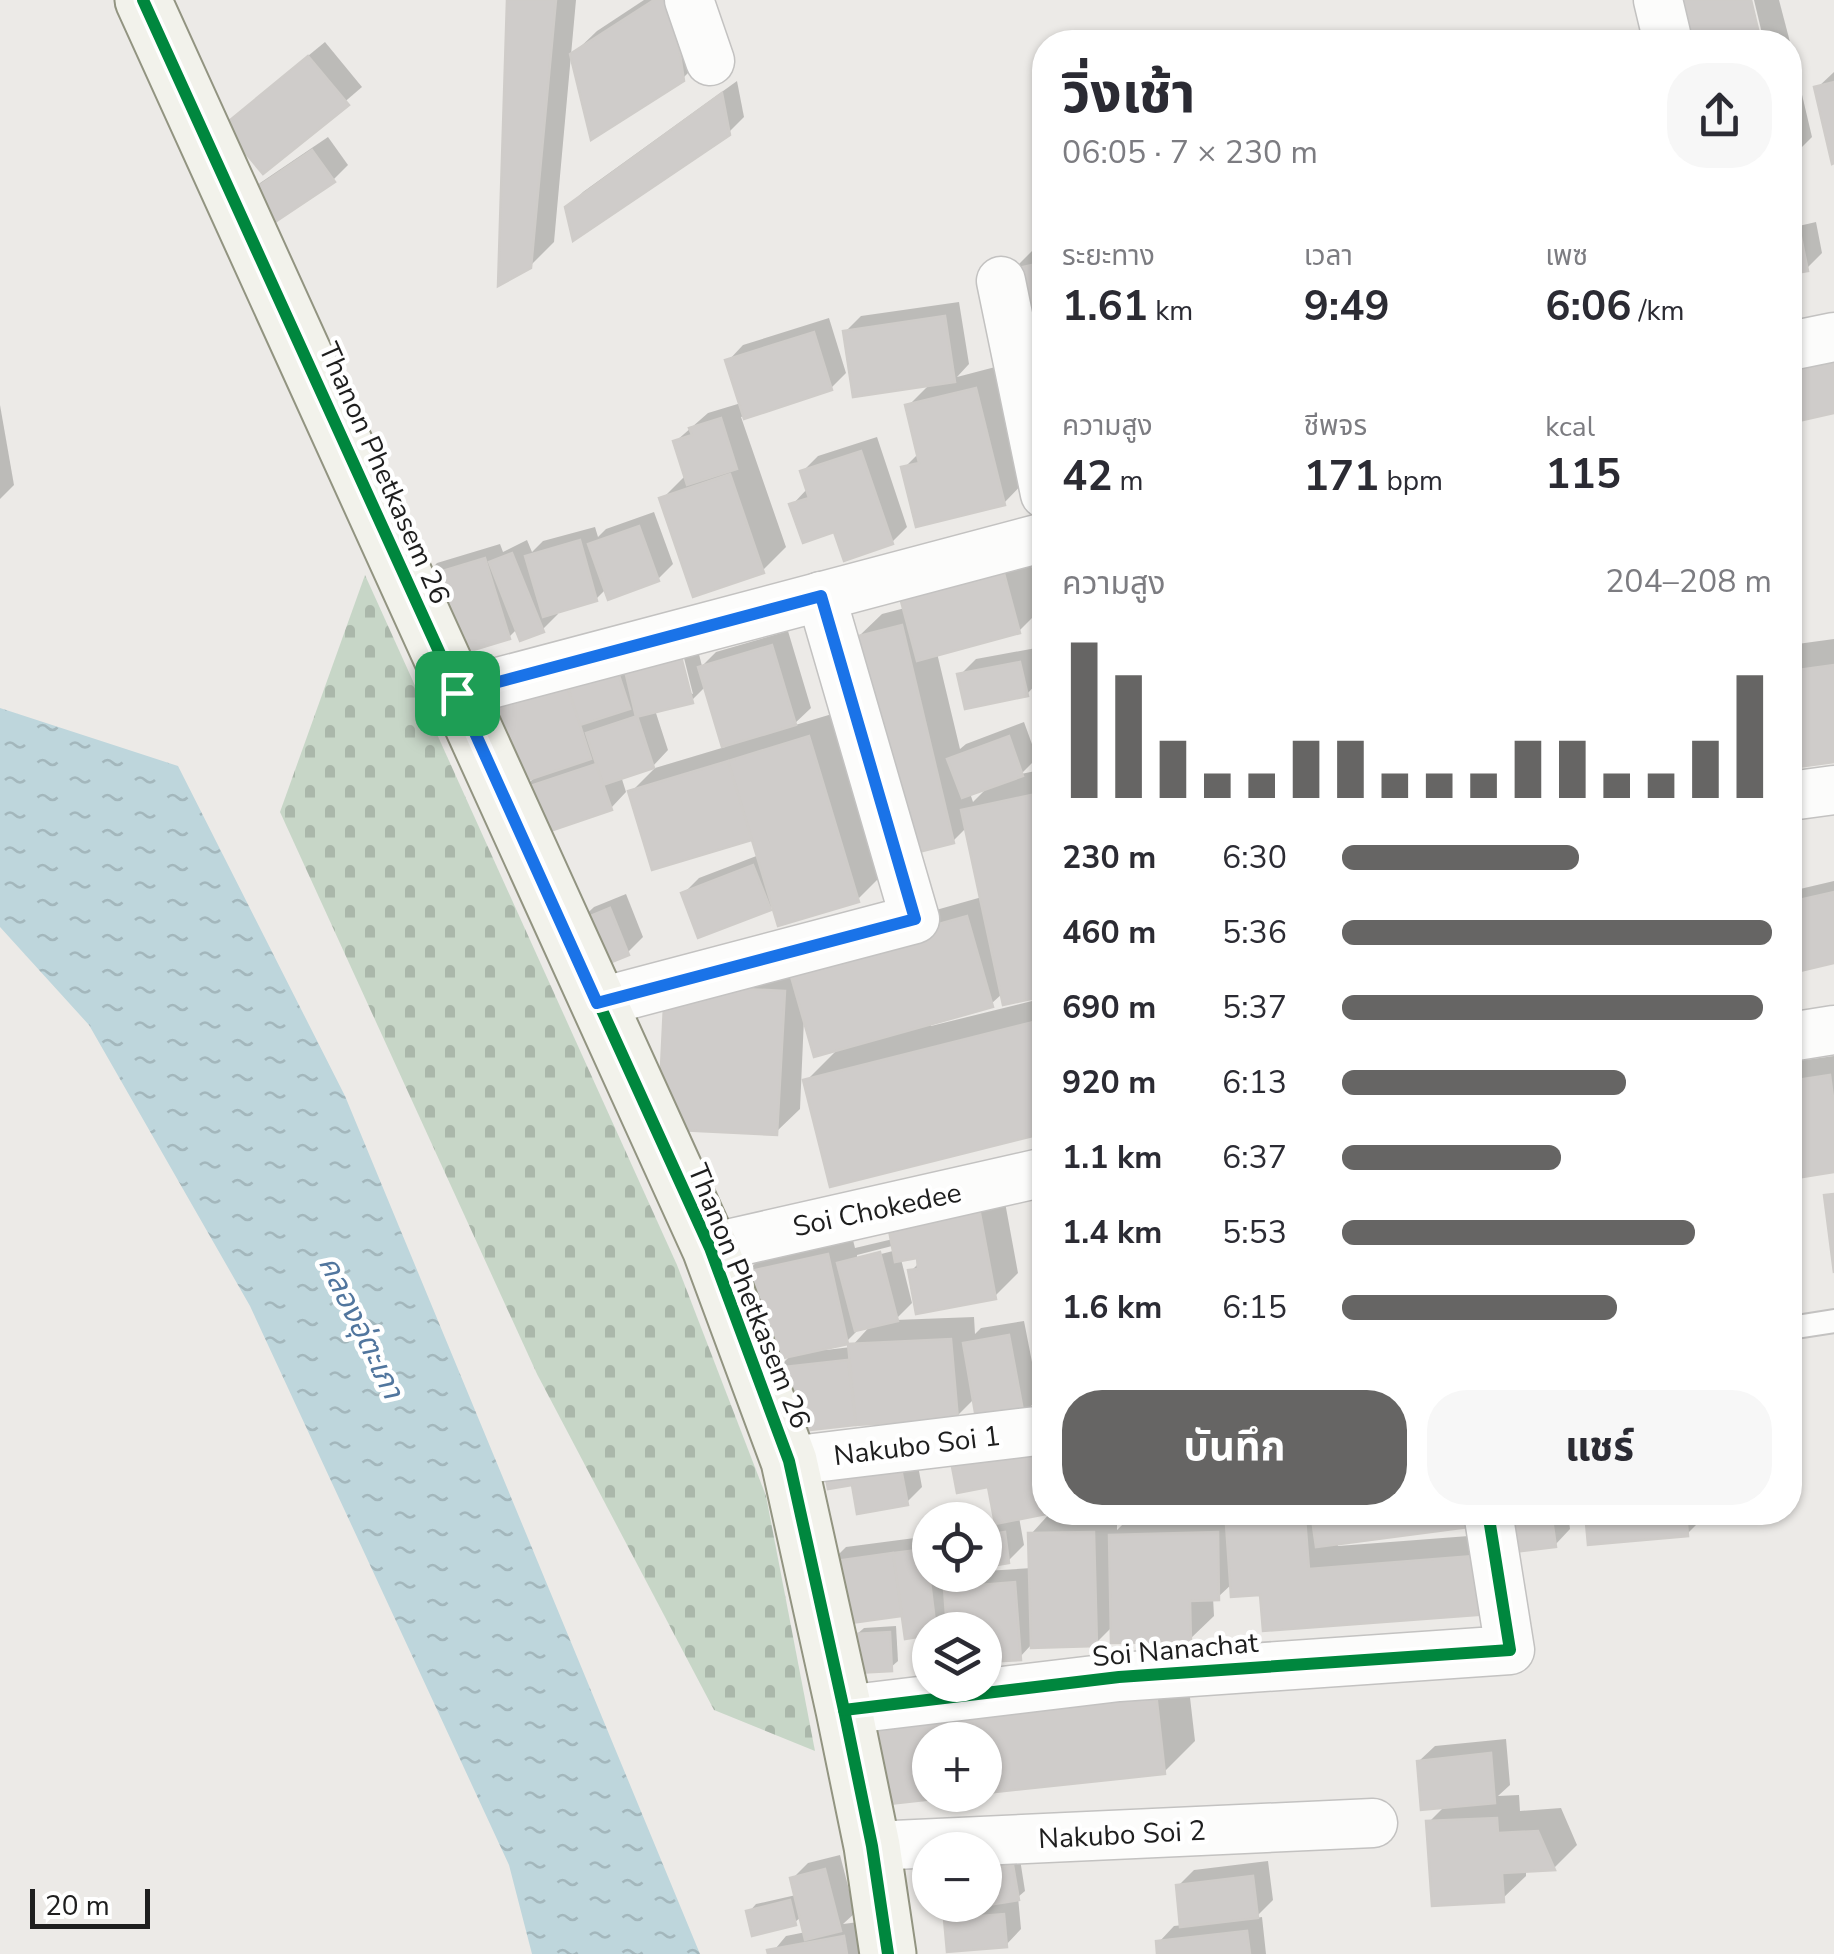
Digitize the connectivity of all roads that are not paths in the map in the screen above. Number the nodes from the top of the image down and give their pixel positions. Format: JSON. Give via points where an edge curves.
{"nodes":[{"id":1,"x":143,"y":0,"type":"edge"},
{"id":2,"x":689,"y":0,"type":"edge"},
{"id":3,"x":1658,"y":0,"type":"edge"},
{"id":4,"x":1665,"y":30,"type":"edge"},
{"id":5,"x":710,"y":61,"type":"dead end"},
{"id":6,"x":1001,"y":281,"type":"dead end"},
{"id":7,"x":1834,"y":337,"type":"edge"},
{"id":8,"x":1802,"y":344,"type":"edge"},
{"id":9,"x":1032,"y":431,"type":"edge"},
{"id":10,"x":1032,"y":539,"type":"edge"},
{"id":11,"x":821,"y":596,"type":"junction"},
{"id":12,"x":457,"y":693,"type":"junction"},
{"id":13,"x":1834,"y":790,"type":"edge"},
{"id":14,"x":1802,"y":794,"type":"edge"},
{"id":15,"x":597,"y":1003,"type":"junction"},
{"id":16,"x":1834,"y":1030,"type":"edge"},
{"id":17,"x":1802,"y":1035,"type":"edge"},
{"id":18,"x":1032,"y":1175,"type":"edge"},
{"id":19,"x":710,"y":1248,"type":"junction"},
{"id":20,"x":1834,"y":1321,"type":"edge"},
{"id":21,"x":1802,"y":1326,"type":"edge"},
{"id":22,"x":1032,"y":1432,"type":"edge"},
{"id":23,"x":788,"y":1461,"type":"junction"},
{"id":24,"x":1490,"y":1525,"type":"edge"},
{"id":25,"x":844,"y":1710,"type":"junction"},
{"id":26,"x":1372,"y":1823,"type":"dead end"},
{"id":27,"x":872,"y":1846,"type":"junction"},
{"id":28,"x":888,"y":1954,"type":"edge"}],
"edges":[{"from":1,"to":12,"type":"street","name":"Thanon Phetkasem 26"},
{"from":2,"to":5,"type":"street"},
{"from":3,"to":4,"type":"street"},
{"from":6,"to":9,"type":"street"},
{"from":7,"to":8,"type":"street"},
{"from":10,"to":11,"type":"street"},
{"from":11,"to":12,"type":"street"},
{"from":11,"to":15,"type":"street","via":[[915,919]]},
{"from":12,"to":15,"type":"street","name":"Thanon Phetkasem 26"},
{"from":13,"to":14,"type":"street"},
{"from":15,"to":19,"type":"street","name":"Thanon Phetkasem 26"},
{"from":16,"to":17,"type":"street"},
{"from":18,"to":19,"type":"street","name":"Soi Chokedee"},
{"from":19,"to":23,"type":"street","name":"Thanon Phetkasem 26"},
{"from":20,"to":21,"type":"lane"},
{"from":22,"to":23,"type":"street","name":"Nakubo Soi 1"},
{"from":23,"to":25,"type":"street","name":"Thanon Phetkasem 26"},
{"from":24,"to":25,"type":"street","name":"Soi Nanachat","via":[[1510,1650],[1119,1677]]},
{"from":25,"to":27,"type":"street","name":"Thanon Phetkasem 26"},
{"from":26,"to":27,"type":"street","name":"Nakubo Soi 2"},
{"from":27,"to":28,"type":"street","name":"Thanon Phetkasem 26"}]}
